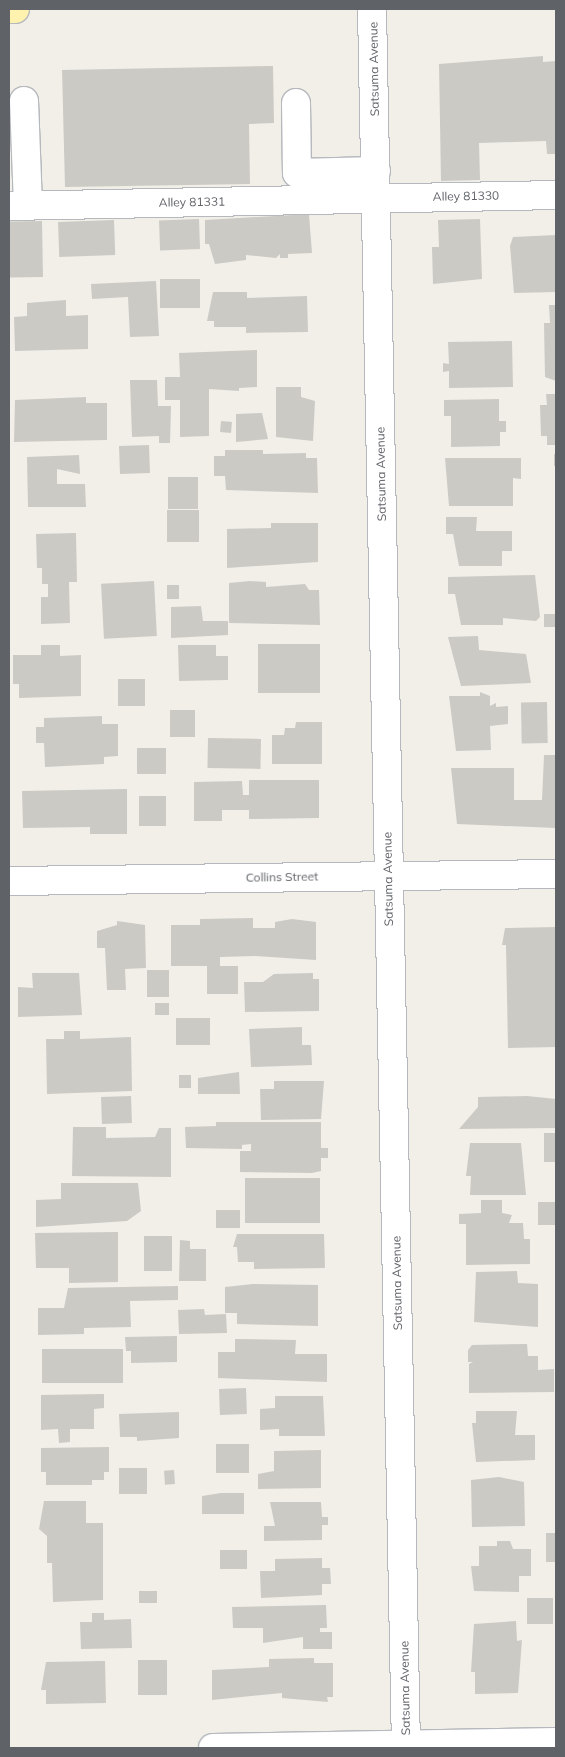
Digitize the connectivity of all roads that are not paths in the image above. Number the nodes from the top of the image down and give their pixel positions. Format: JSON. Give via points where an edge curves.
{"nodes":[{"id":1,"x":9,"y":9,"type":"edge"},
{"id":2,"x":15,"y":9,"type":"edge"},
{"id":3,"x":372,"y":9,"type":"edge"},
{"id":4,"x":24,"y":100,"type":"dead end"},
{"id":5,"x":296,"y":103,"type":"dead end"},
{"id":6,"x":376,"y":184,"type":"junction"},
{"id":7,"x":556,"y":195,"type":"edge"},
{"id":8,"x":18,"y":205,"type":"edge"},
{"id":9,"x":556,"y":874,"type":"edge"},
{"id":10,"x":387,"y":876,"type":"junction"},
{"id":11,"x":9,"y":881,"type":"edge"},
{"id":12,"x":556,"y":1742,"type":"edge"},
{"id":13,"x":406,"y":1747,"type":"edge"},
{"id":14,"x":213,"y":1748,"type":"edge"}],
"edges":[{"from":1,"to":2,"type":"main road"},
{"from":3,"to":6,"type":"street","name":"Satsuma Avenue"},
{"from":4,"to":8,"type":"street"},
{"from":5,"to":6,"type":"street","via":[[297,173]]},
{"from":6,"to":7,"type":"street","name":"Alley 81330"},
{"from":6,"to":8,"type":"street","name":"Alley 81331"},
{"from":6,"to":10,"type":"street","name":"Satsuma Avenue"},
{"from":9,"to":10,"type":"street","name":"Collins Street"},
{"from":10,"to":11,"type":"street","name":"Collins Street"},
{"from":10,"to":13,"type":"street","name":"Satsuma Avenue"},
{"from":12,"to":13,"type":"street"},
{"from":13,"to":14,"type":"street"}]}
